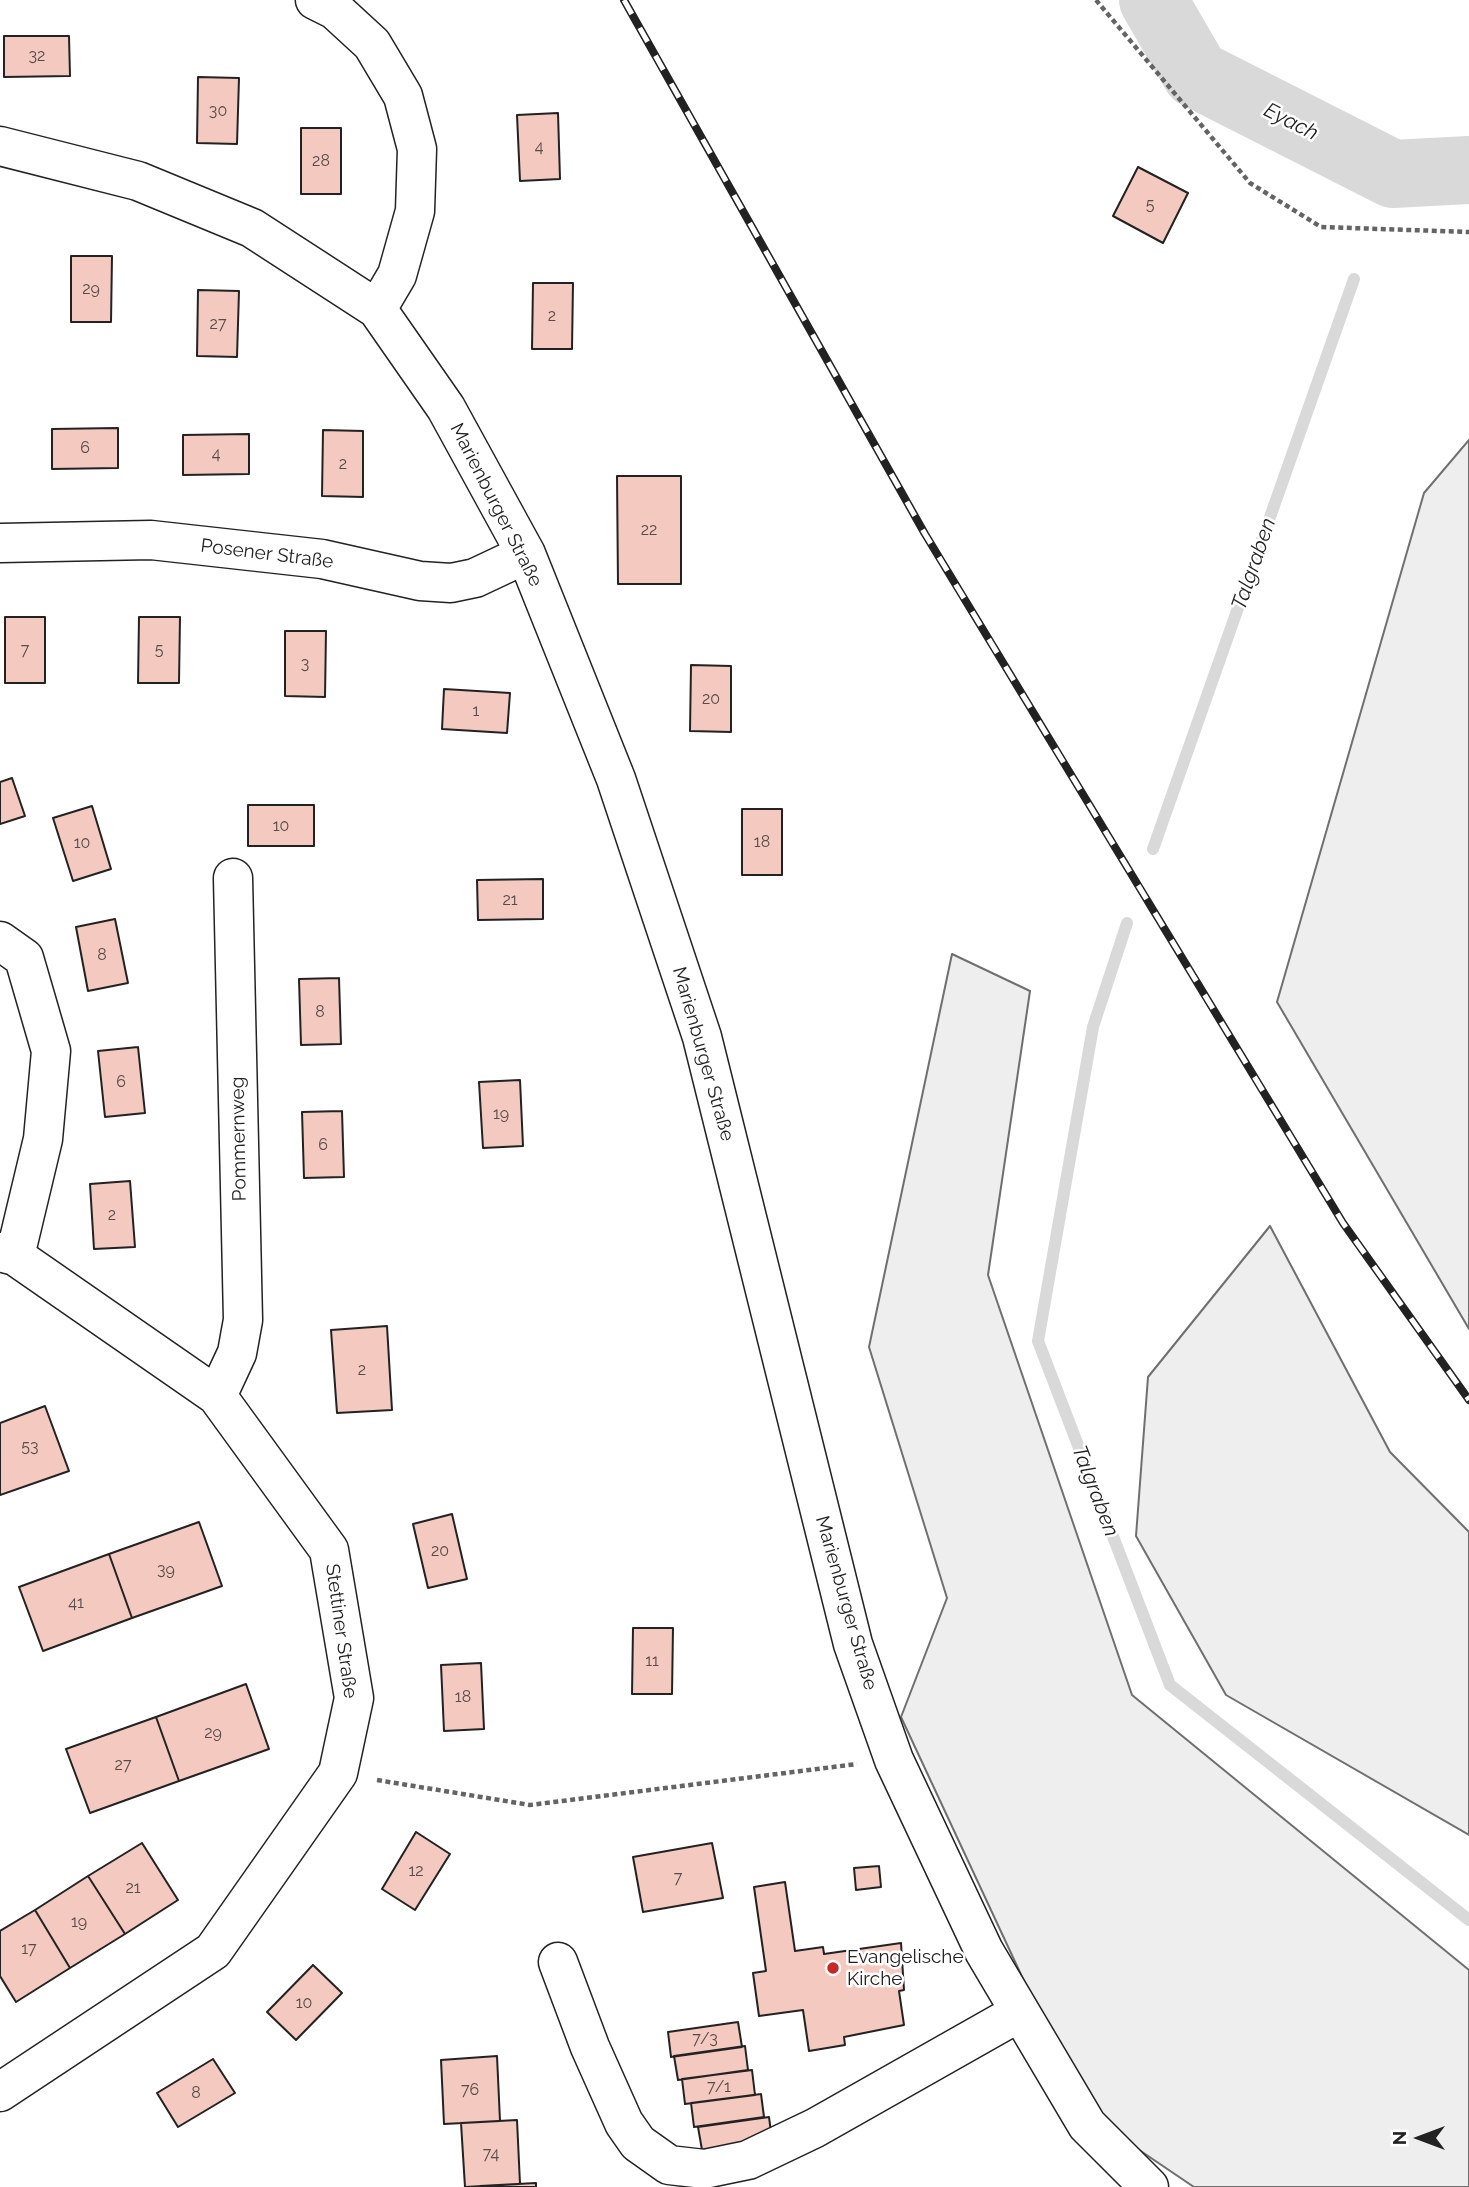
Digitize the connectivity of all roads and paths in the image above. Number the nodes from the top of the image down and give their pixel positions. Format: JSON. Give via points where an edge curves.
{"nodes":[{"id":1,"x":315,"y":0,"type":"edge"},
{"id":2,"x":1097,"y":0,"type":"edge"},
{"id":3,"x":0,"y":146,"type":"edge"},
{"id":4,"x":1469,"y":232,"type":"edge"},
{"id":5,"x":377,"y":309,"type":"junction"},
{"id":6,"x":0,"y":542,"type":"edge"},
{"id":7,"x":526,"y":554,"type":"junction"},
{"id":8,"x":233,"y":878,"type":"dead end"},
{"id":9,"x":0,"y":941,"type":"edge"},
{"id":10,"x":7,"y":1254,"type":"edge"},
{"id":11,"x":217,"y":1396,"type":"junction"},
{"id":12,"x":894,"y":1760,"type":"junction"},
{"id":13,"x":338,"y":1773,"type":"junction"},
{"id":14,"x":558,"y":1962,"type":"dead end"},
{"id":15,"x":1020,"y":2012,"type":"junction"},
{"id":16,"x":0,"y":2092,"type":"edge"},
{"id":17,"x":1149,"y":2187,"type":"edge"}],
"edges":[{"from":1,"to":5,"type":"street","via":[[335,10],[372,44],[403,96],[416,149],[415,211],[397,275]]},
{"from":2,"to":4,"type":"path","via":[[1250,183],[1321,227]]},
{"from":3,"to":5,"type":"street","name":"Marienburger Straße","via":[[138,181],[253,228]]},
{"from":5,"to":7,"type":"street","name":"Marienburger Straße","via":[[446,408]]},
{"from":6,"to":7,"type":"street","name":"Posener Straße","via":[[151,540],[321,559],[420,581],[452,583],[475,578]]},
{"from":7,"to":12,"type":"street","name":"Marienburger Straße","via":[[616,779],[702,1037],[853,1644]]},
{"from":8,"to":11,"type":"street","name":"Pommernweg","via":[[243,1320],[237,1353]]},
{"from":9,"to":10,"type":"street","via":[[24,958],[51,1051],[43,1139]]},
{"from":10,"to":11,"type":"street","name":"Stettiner Straße"},
{"from":11,"to":13,"type":"street","name":"Stettiner Straße","via":[[328,1550],[354,1698]]},
{"from":12,"to":13,"type":"path","via":[[530,1805]]},
{"from":12,"to":15,"type":"street","name":"Marienburger Straße","via":[[984,1951]]},
{"from":13,"to":16,"type":"street","name":"Stettiner Straße","via":[[213,1951]]},
{"from":14,"to":15,"type":"street","via":[[590,2047],[624,2123],[638,2143],[669,2165],[704,2169],[748,2161],[815,2128]]},
{"from":15,"to":17,"type":"street","name":"Marienburger Straße","via":[[1087,2125]]}]}
